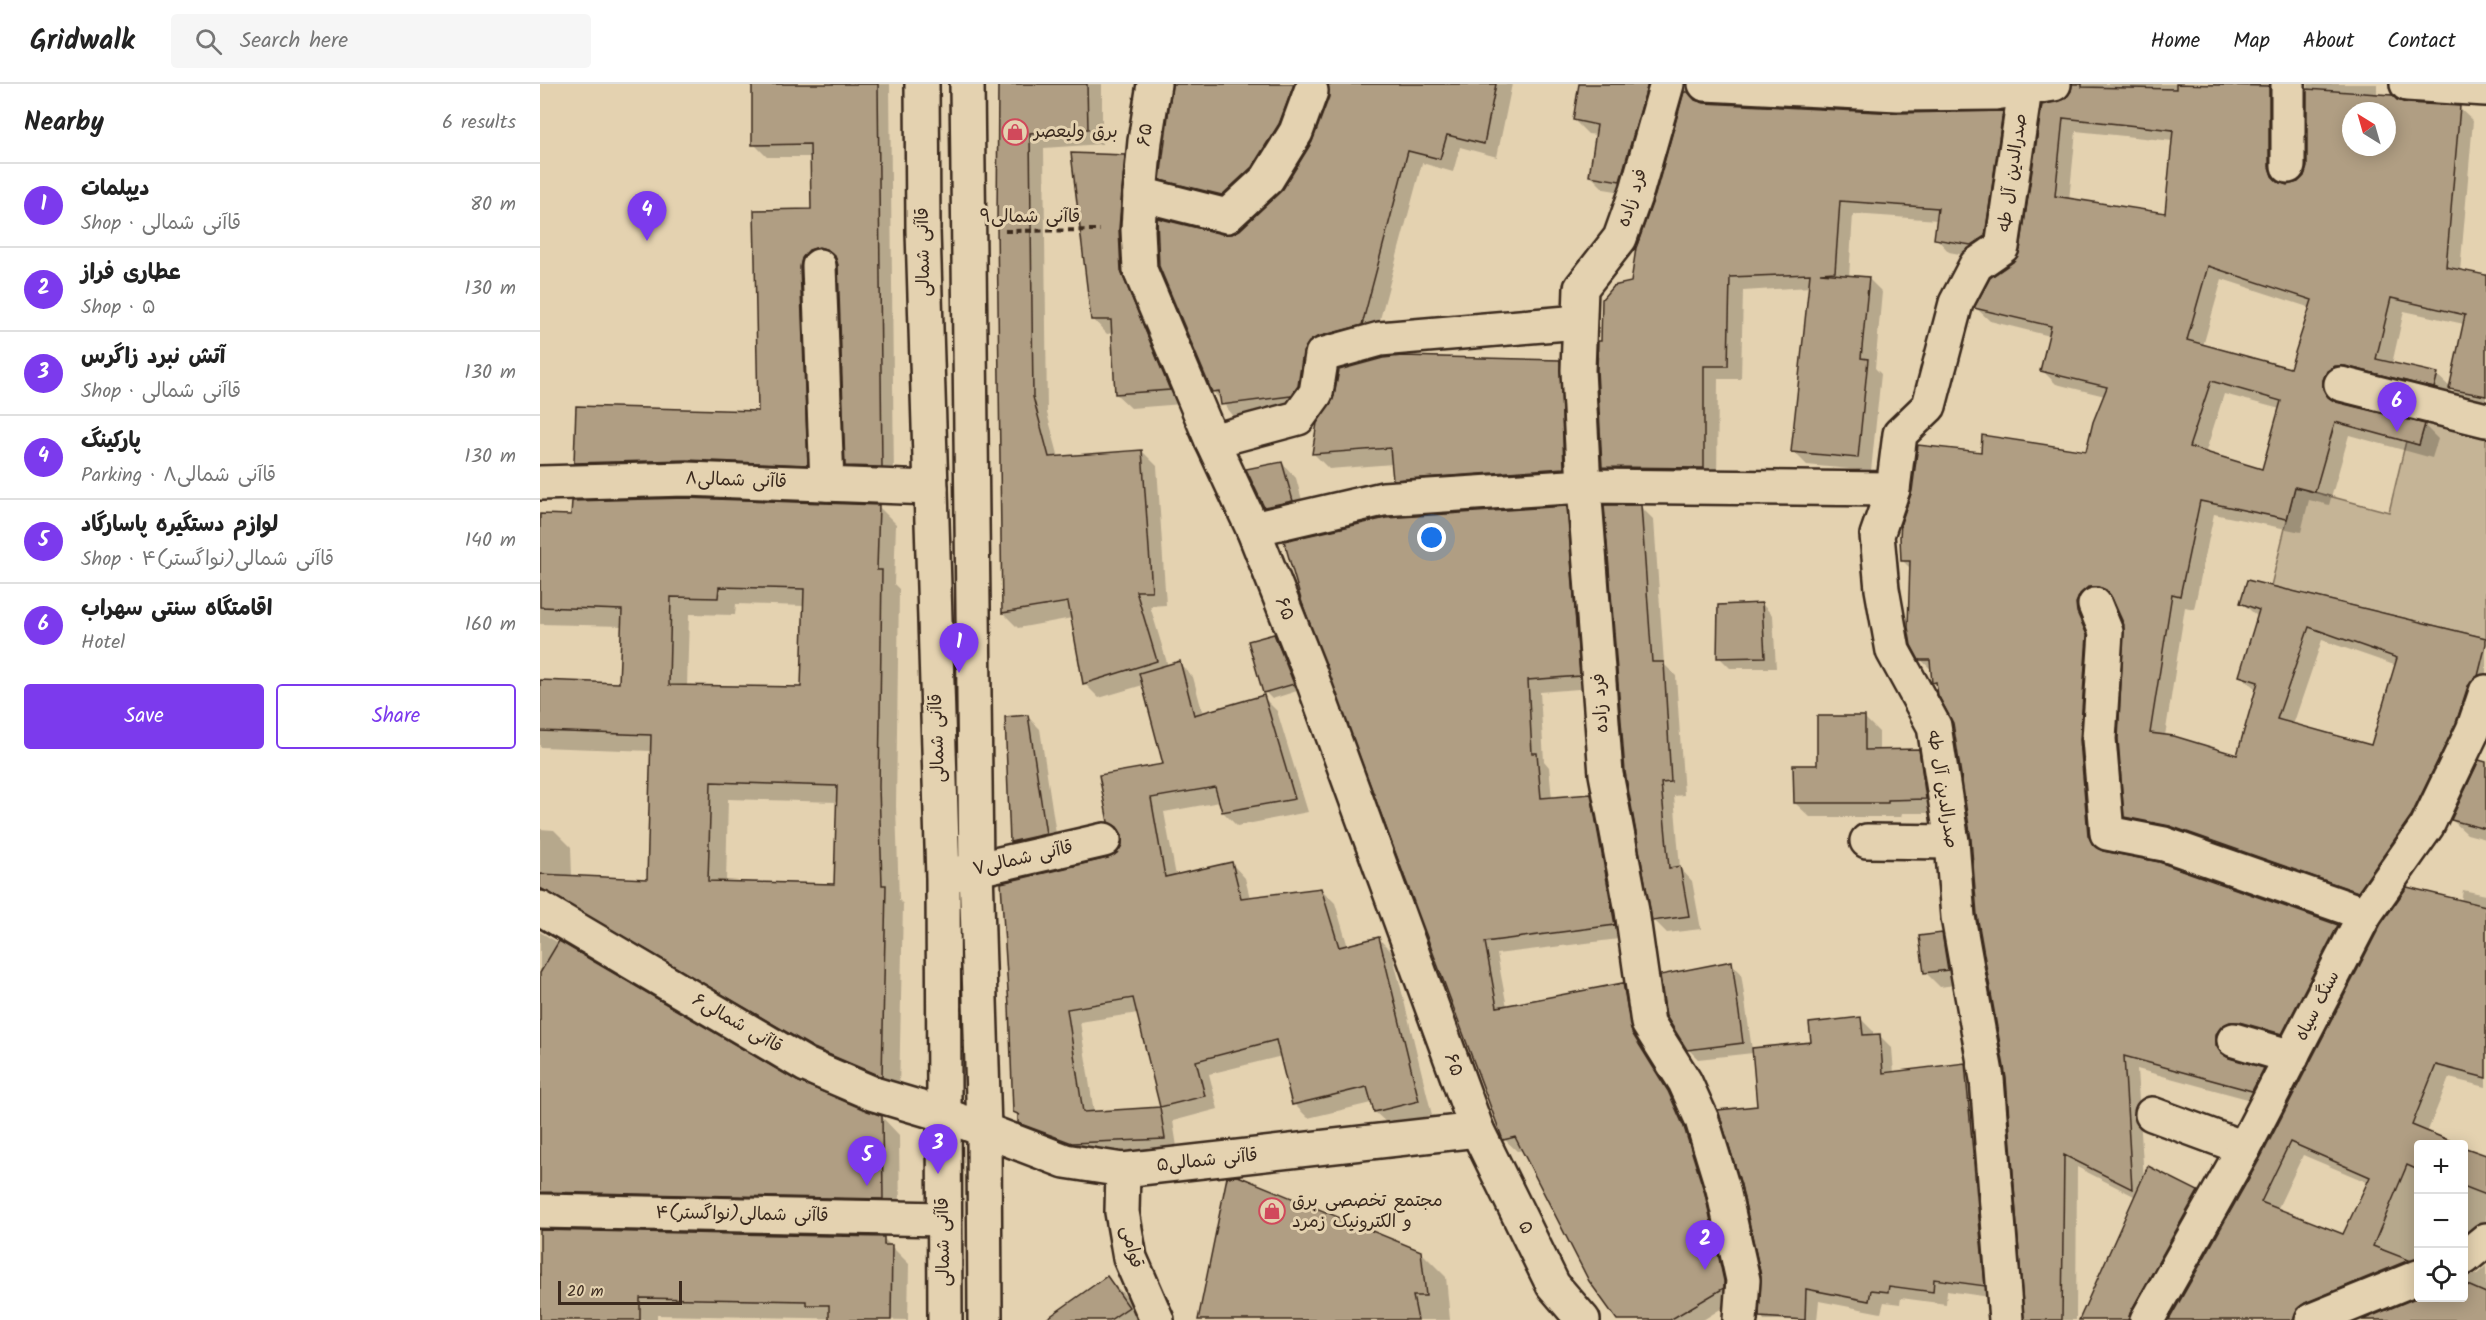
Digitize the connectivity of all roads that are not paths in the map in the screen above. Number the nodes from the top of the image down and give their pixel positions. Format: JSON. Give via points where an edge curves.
{"nodes":[{"id":1,"x":922,"y":84,"type":"edge"},
{"id":2,"x":967,"y":84,"type":"edge"},
{"id":3,"x":1154,"y":84,"type":"edge"},
{"id":4,"x":1667,"y":84,"type":"edge"},
{"id":5,"x":1705,"y":84,"type":"edge"},
{"id":6,"x":2288,"y":84,"type":"edge"},
{"id":7,"x":2408,"y":84,"type":"edge"},
{"id":8,"x":2040,"y":86,"type":"edge"},
{"id":9,"x":2486,"y":89,"type":"edge"},
{"id":10,"x":1311,"y":91,"type":"dead end"},
{"id":11,"x":2288,"y":166,"type":"dead end"},
{"id":12,"x":1140,"y":194,"type":"junction"},
{"id":13,"x":819,"y":266,"type":"dead end"},
{"id":14,"x":1580,"y":322,"type":"junction"},
{"id":15,"x":2341,"y":384,"type":"dead end"},
{"id":16,"x":2486,"y":420,"type":"edge"},
{"id":17,"x":1212,"y":441,"type":"junction"},
{"id":18,"x":540,"y":483,"type":"edge"},
{"id":19,"x":827,"y":484,"type":"junction"},
{"id":20,"x":1584,"y":486,"type":"junction"},
{"id":21,"x":931,"y":488,"type":"junction"},
{"id":22,"x":1893,"y":489,"type":"junction"},
{"id":23,"x":1253,"y":529,"type":"junction"},
{"id":24,"x":2095,"y":605,"type":"dead end"},
{"id":25,"x":2486,"y":692,"type":"edge"},
{"id":26,"x":1104,"y":840,"type":"dead end"},
{"id":27,"x":1867,"y":841,"type":"dead end"},
{"id":28,"x":1952,"y":842,"type":"junction"},
{"id":29,"x":976,"y":869,"type":"junction"},
{"id":30,"x":943,"y":878,"type":"junction"},
{"id":31,"x":540,"y":908,"type":"edge"},
{"id":32,"x":2365,"y":914,"type":"junction"},
{"id":33,"x":2234,"y":1040,"type":"dead end"},
{"id":34,"x":2292,"y":1057,"type":"junction"},
{"id":35,"x":2152,"y":1114,"type":"dead end"},
{"id":36,"x":945,"y":1115,"type":"junction"},
{"id":37,"x":984,"y":1130,"type":"junction"},
{"id":38,"x":1477,"y":1130,"type":"junction"},
{"id":39,"x":2244,"y":1148,"type":"junction"},
{"id":40,"x":1123,"y":1170,"type":"junction"},
{"id":41,"x":540,"y":1211,"type":"edge"},
{"id":42,"x":944,"y":1220,"type":"junction"},
{"id":43,"x":2486,"y":1240,"type":"edge"},
{"id":44,"x":2468,"y":1254,"type":"edge"},
{"id":45,"x":2414,"y":1279,"type":"edge"},
{"id":46,"x":945,"y":1320,"type":"edge"},
{"id":47,"x":985,"y":1320,"type":"edge"},
{"id":48,"x":1157,"y":1320,"type":"edge"},
{"id":49,"x":1583,"y":1320,"type":"edge"},
{"id":50,"x":1740,"y":1320,"type":"edge"},
{"id":51,"x":2006,"y":1320,"type":"edge"},
{"id":52,"x":2147,"y":1320,"type":"edge"},
{"id":53,"x":2312,"y":1320,"type":"edge"}],
"edges":[{"from":1,"to":21,"type":"street","name":"قاآنی شمالی"},
{"from":2,"to":29,"type":"street"},
{"from":3,"to":12,"type":"street","name":"۶۵"},
{"from":4,"to":14,"type":"street","name":"فرد زاده","via":[[1620,238],[1581,288]]},
{"from":5,"to":8,"type":"street","via":[[1898,94],[1995,93]]},
{"from":6,"to":11,"type":"street"},
{"from":7,"to":9,"type":"street"},
{"from":8,"to":22,"type":"street","name":"صدرالدین آل طه","via":[[2002,247],[1976,265],[1956,303],[1929,406],[1900,434]]},
{"from":10,"to":12,"type":"street","via":[[1296,132],[1267,179],[1227,216]]},
{"from":12,"to":17,"type":"street","name":"۶۵","via":[[1140,270]]},
{"from":13,"to":19,"type":"street"},
{"from":14,"to":17,"type":"street","via":[[1380,339],[1322,355],[1316,393],[1298,418]]},
{"from":14,"to":20,"type":"street","name":"فرد زاده","via":[[1578,370]]},
{"from":15,"to":16,"type":"street"},
{"from":17,"to":23,"type":"street","name":"۶۵"},
{"from":18,"to":19,"type":"street","name":"قاآنی شمالی۸","via":[[686,479]]},
{"from":19,"to":21,"type":"street","name":"قاآنی شمالی۸"},
{"from":20,"to":22,"type":"street"},
{"from":20,"to":23,"type":"street","via":[[1383,499]]},
{"from":20,"to":50,"type":"street","name":"فرد زاده","via":[[1606,774],[1648,1023],[1685,1082],[1702,1120],[1723,1189],[1743,1280]]},
{"from":21,"to":30,"type":"street","name":"قاآنی شمالی"},
{"from":22,"to":28,"type":"street","name":"صدرالدین آل طه","via":[[1876,535],[1882,589],[1893,651],[1934,726]]},
{"from":23,"to":38,"type":"street","name":"۶۵","via":[[1328,721]]},
{"from":24,"to":32,"type":"street","via":[[2106,632],[2099,739],[2107,833],[2164,844]]},
{"from":25,"to":32,"type":"street","name":"سنگ سیاه","via":[[2473,730],[2427,826]]},
{"from":26,"to":29,"type":"street","name":"قاآنی شمالی۷"},
{"from":27,"to":28,"type":"street"},
{"from":28,"to":51,"type":"street","name":"صدرالدین آل طه","via":[[1958,917],[1987,1079]]},
{"from":29,"to":30,"type":"street","name":"قاآنی شمالی۷"},
{"from":29,"to":37,"type":"street"},
{"from":30,"to":36,"type":"street","name":"قاآنی شمالی"},
{"from":31,"to":36,"type":"street","name":"قاآنی شمالی۶","via":[[806,1065],[874,1094]]},
{"from":32,"to":34,"type":"street","name":"سنگ سیاه"},
{"from":33,"to":34,"type":"street"},
{"from":34,"to":39,"type":"street","name":"سنگ سیاه"},
{"from":35,"to":39,"type":"street"},
{"from":36,"to":37,"type":"street","name":"قاآنی شمالی۵"},
{"from":36,"to":42,"type":"street","name":"قاآنی شمالی"},
{"from":37,"to":40,"type":"street","name":"قاآنی شمالی۵","via":[[1065,1161]]},
{"from":37,"to":47,"type":"street"},
{"from":38,"to":40,"type":"street","name":"قاآنی شمالی۵"},
{"from":38,"to":49,"type":"street","name":"۵","via":[[1554,1285]]},
{"from":39,"to":52,"type":"street","name":"سنگ سیاه"},
{"from":40,"to":48,"type":"street","name":"قوامی","via":[[1122,1212],[1130,1258]]},
{"from":41,"to":42,"type":"street","name":"۴قاآنی شمالی(نواگستر)"},
{"from":42,"to":46,"type":"street","name":"قاآنی شمالی"},
{"from":43,"to":44,"type":"street"},
{"from":45,"to":53,"type":"street"}]}
